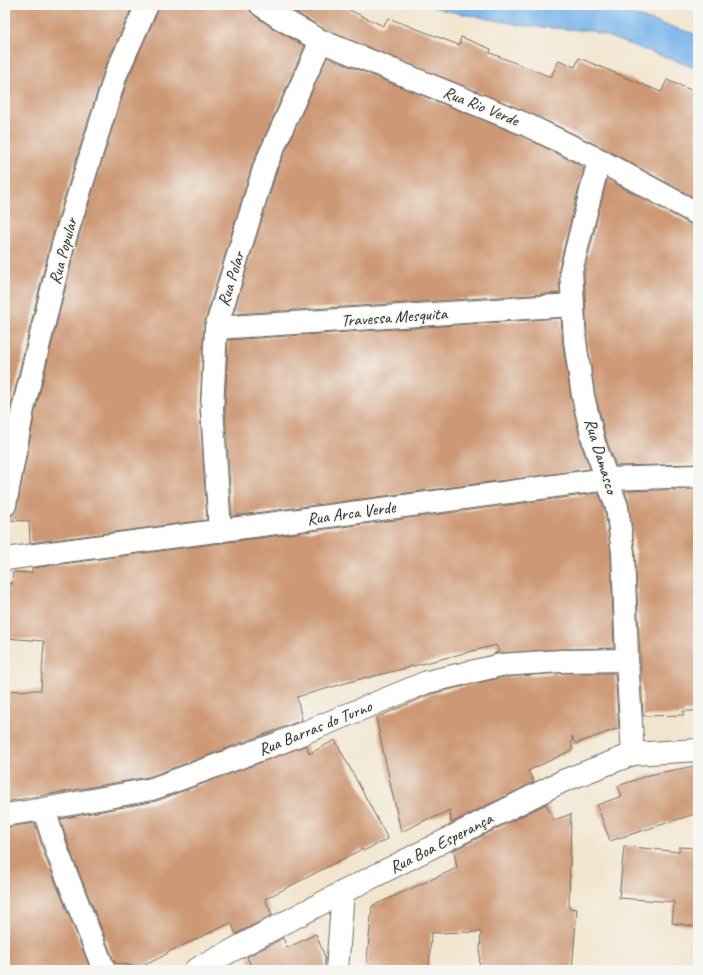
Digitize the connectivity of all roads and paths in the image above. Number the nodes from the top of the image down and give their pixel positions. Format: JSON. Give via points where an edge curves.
{"nodes":[{"id":1,"x":147,"y":5,"type":"edge"},
{"id":2,"x":261,"y":5,"type":"edge"},
{"id":3,"x":321,"y":41,"type":"junction"},
{"id":4,"x":599,"y":160,"type":"junction"},
{"id":5,"x":698,"y":214,"type":"edge"},
{"id":6,"x":573,"y":306,"type":"junction"},
{"id":7,"x":216,"y":328,"type":"junction"},
{"id":8,"x":698,"y":476,"type":"edge"},
{"id":9,"x":607,"y":479,"type":"junction"},
{"id":10,"x":5,"y":505,"type":"edge"},
{"id":11,"x":220,"y":531,"type":"junction"},
{"id":12,"x":5,"y":559,"type":"edge"},
{"id":13,"x":627,"y":660,"type":"junction"},
{"id":14,"x":698,"y":750,"type":"edge"},
{"id":15,"x":633,"y":754,"type":"junction"},
{"id":16,"x":44,"y":809,"type":"junction"},
{"id":17,"x":5,"y":815,"type":"edge"},
{"id":18,"x":343,"y":892,"type":"junction"},
{"id":19,"x":104,"y":970,"type":"edge"},
{"id":20,"x":195,"y":970,"type":"edge"},
{"id":21,"x":337,"y":970,"type":"edge"}],
"edges":[{"from":1,"to":10,"type":"street","name":"Rua Popular","via":[[116,74],[63,244],[23,409]]},
{"from":2,"to":3,"type":"street","name":"Rua Rio Verde"},
{"from":3,"to":4,"type":"street","name":"Rua Rio Verde","via":[[525,124]]},
{"from":3,"to":7,"type":"street","name":"Rua Polar","via":[[265,166]]},
{"from":4,"to":5,"type":"street","name":"Rua Rio Verde"},
{"from":4,"to":6,"type":"street","name":"Rua Damasco","via":[[571,271]]},
{"from":6,"to":7,"type":"street","name":"Travessa Mesquita"},
{"from":6,"to":9,"type":"street","name":"Rua Damasco","via":[[583,396],[594,443]]},
{"from":7,"to":11,"type":"street","name":"Rua Polar","via":[[212,409]]},
{"from":8,"to":9,"type":"street","name":"Rua Arca Verde"},
{"from":9,"to":11,"type":"street","name":"Rua Arca Verde"},
{"from":9,"to":13,"type":"street","name":"Rua Damasco","via":[[617,507],[623,552]]},
{"from":11,"to":12,"type":"street","name":"Rua Arca Verde"},
{"from":13,"to":15,"type":"street","name":"Rua Damasco"},
{"from":13,"to":16,"type":"street","name":"Rua Barras do Turno","via":[[501,665],[427,682],[279,743],[152,789]]},
{"from":14,"to":15,"type":"street","name":"Rua Boa Esperança"},
{"from":15,"to":18,"type":"street","name":"Rua Boa Esperança","via":[[563,781]]},
{"from":16,"to":17,"type":"street","name":"Rua Barras do Turno"},
{"from":16,"to":19,"type":"street","via":[[57,851]]},
{"from":18,"to":20,"type":"street","name":"Rua Boa Esperança"},
{"from":18,"to":21,"type":"street"}]}
